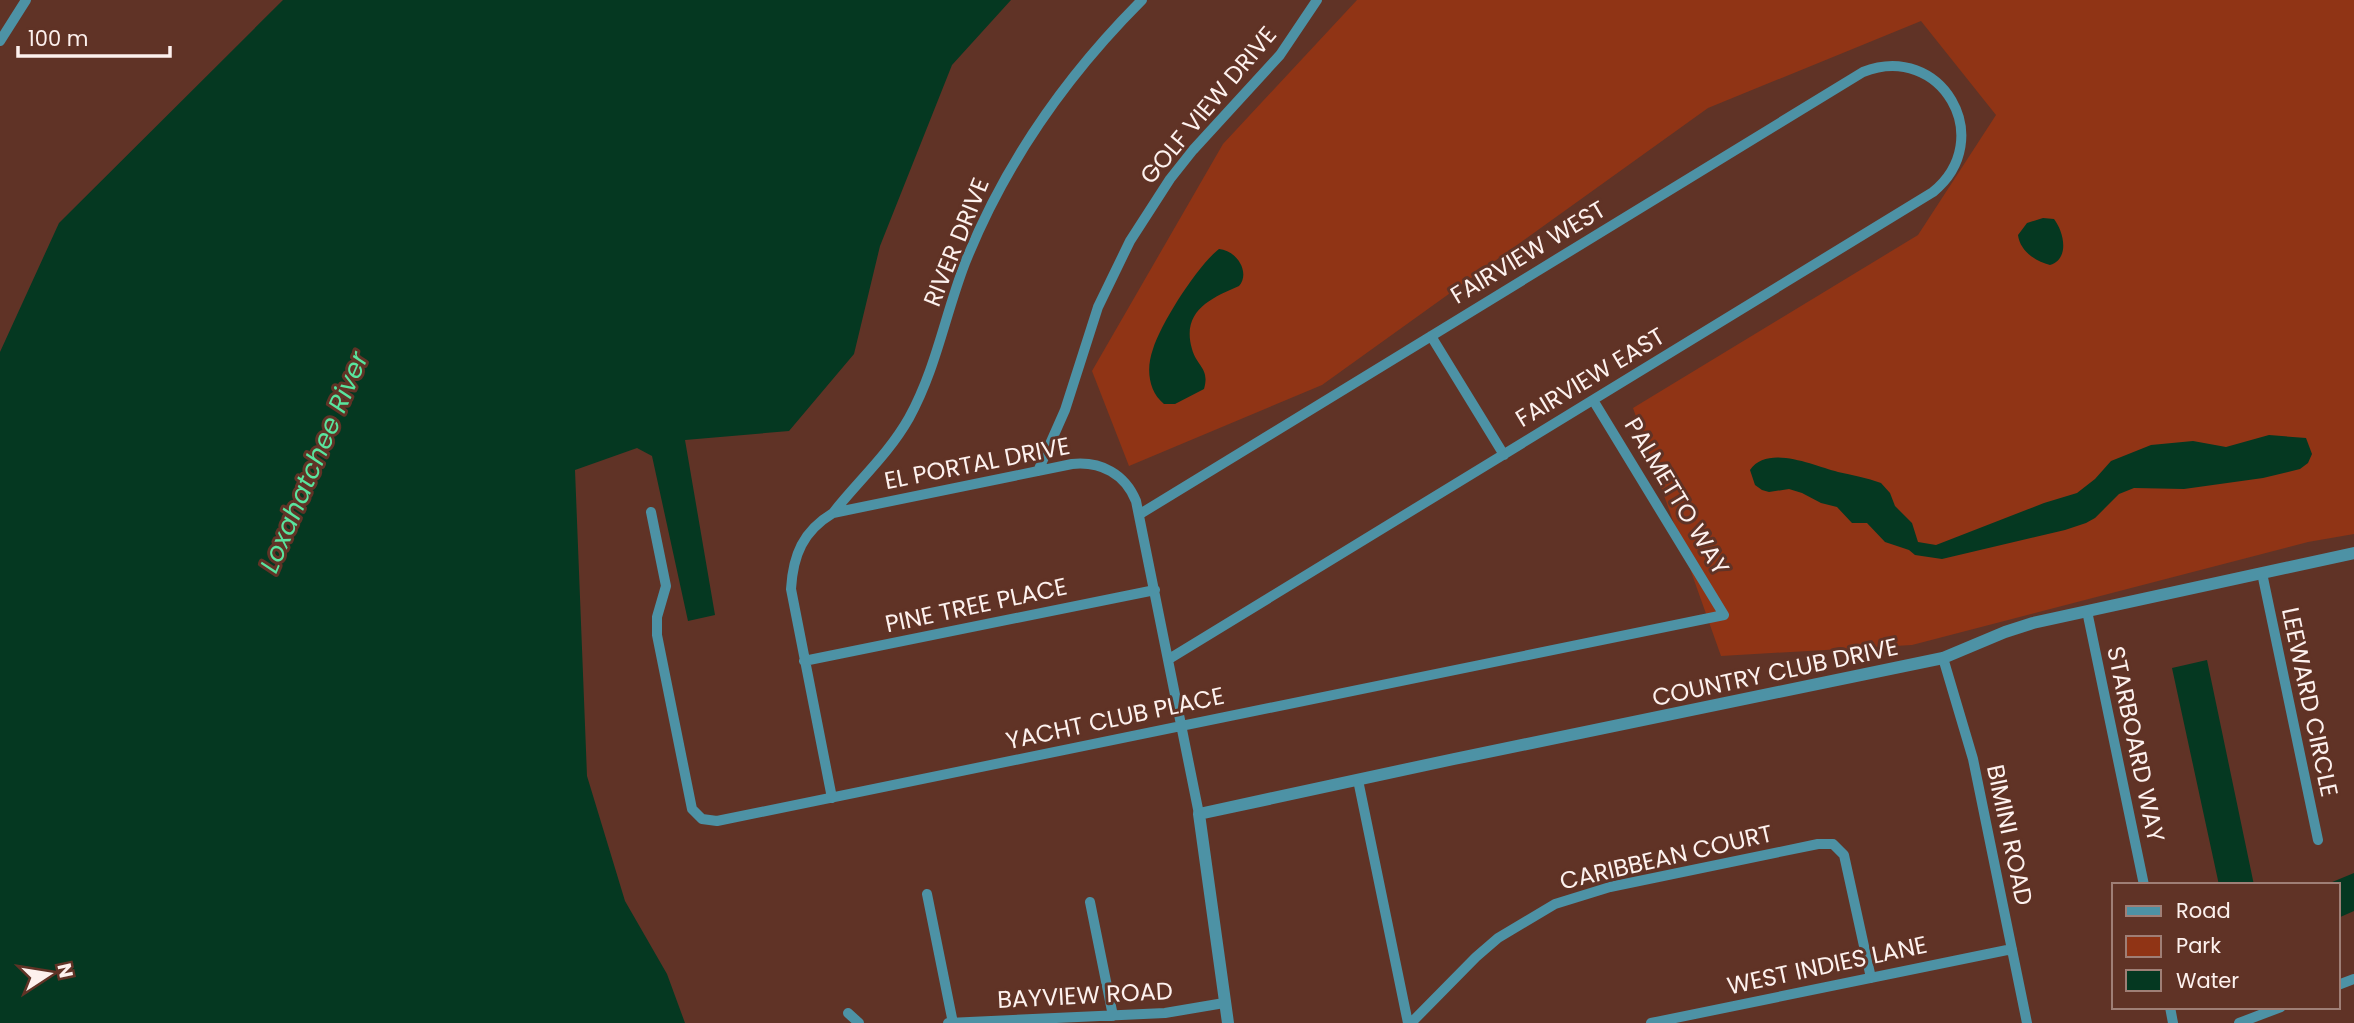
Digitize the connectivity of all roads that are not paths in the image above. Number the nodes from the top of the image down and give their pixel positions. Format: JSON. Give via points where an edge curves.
{"nodes":[{"id":1,"x":26,"y":0,"type":"edge"},
{"id":2,"x":1142,"y":0,"type":"edge"},
{"id":3,"x":1317,"y":0,"type":"edge"},
{"id":4,"x":0,"y":41,"type":"edge"},
{"id":5,"x":1944,"y":89,"type":"joint"},
{"id":6,"x":1431,"y":336,"type":"junction"},
{"id":7,"x":1593,"y":400,"type":"junction"},
{"id":8,"x":1504,"y":455,"type":"junction"},
{"id":9,"x":1038,"y":471,"type":"junction"},
{"id":10,"x":651,"y":512,"type":"dead end"},
{"id":11,"x":833,"y":513,"type":"junction"},
{"id":12,"x":1139,"y":514,"type":"junction"},
{"id":13,"x":2354,"y":553,"type":"edge"},
{"id":14,"x":2262,"y":573,"type":"junction"},
{"id":15,"x":1155,"y":590,"type":"junction"},
{"id":16,"x":2087,"y":611,"type":"junction"},
{"id":17,"x":1724,"y":615,"type":"joint"},
{"id":18,"x":1942,"y":658,"type":"junction"},
{"id":19,"x":1169,"y":659,"type":"junction"},
{"id":20,"x":804,"y":661,"type":"junction"},
{"id":21,"x":1183,"y":726,"type":"junction"},
{"id":22,"x":1358,"y":780,"type":"junction"},
{"id":23,"x":832,"y":798,"type":"junction"},
{"id":24,"x":1199,"y":814,"type":"junction"},
{"id":25,"x":2318,"y":840,"type":"dead end"},
{"id":26,"x":2144,"y":883,"type":"edge"},
{"id":27,"x":927,"y":894,"type":"dead end"},
{"id":28,"x":1090,"y":902,"type":"dead end"},
{"id":29,"x":2012,"y":949,"type":"junction"},
{"id":30,"x":1871,"y":978,"type":"junction"},
{"id":31,"x":1224,"y":1003,"type":"junction"},
{"id":32,"x":2276,"y":1009,"type":"edge"},
{"id":33,"x":848,"y":1013,"type":"dead end"},
{"id":34,"x":1113,"y":1016,"type":"junction"},
{"id":35,"x":859,"y":1023,"type":"edge"},
{"id":36,"x":948,"y":1023,"type":"edge"},
{"id":37,"x":953,"y":1023,"type":"edge"},
{"id":38,"x":1228,"y":1023,"type":"edge"},
{"id":39,"x":1410,"y":1023,"type":"edge"},
{"id":40,"x":1651,"y":1023,"type":"edge"},
{"id":41,"x":2027,"y":1023,"type":"edge"},
{"id":42,"x":2239,"y":1023,"type":"edge"}],
"edges":[{"from":1,"to":4,"type":"street"},
{"from":2,"to":11,"type":"street","name":"RIVER DRIVE","via":[[1068,82],[1022,149],[981,227],[954,294],[932,369],[908,419],[881,460]]},
{"from":3,"to":9,"type":"street","name":"GOLF VIEW DRIVE","via":[[1280,55],[1170,178],[1129,241],[1098,307],[1065,410]]},
{"from":5,"to":6,"type":"street","name":"FAIRVIEW WEST","via":[[1925,74],[1902,66],[1863,72]]},
{"from":5,"to":7,"type":"street","name":"FAIRVIEW EAST","via":[[1957,109],[1962,133],[1957,161],[1939,187]]},
{"from":6,"to":8,"type":"street"},
{"from":6,"to":12,"type":"street","name":"FAIRVIEW WEST"},
{"from":7,"to":8,"type":"street","name":"FAIRVIEW EAST"},
{"from":7,"to":17,"type":"street","name":"PALMETTO WAY"},
{"from":8,"to":19,"type":"street","name":"FAIRVIEW EAST"},
{"from":9,"to":11,"type":"street","name":"EL PORTAL DRIVE"},
{"from":9,"to":12,"type":"street","name":"EL PORTAL DRIVE","via":[[1081,463],[1102,466],[1126,482]]},
{"from":10,"to":23,"type":"street","name":"YACHT CLUB PLACE","via":[[666,586],[657,635],[692,809],[702,819],[717,821]]},
{"from":11,"to":20,"type":"street","via":[[817,522],[795,560],[791,589]]},
{"from":12,"to":15,"type":"street","name":"EL PORTAL DRIVE"},
{"from":13,"to":14,"type":"street","name":"COUNTRY CLUB DRIVE"},
{"from":14,"to":16,"type":"street","name":"COUNTRY CLUB DRIVE"},
{"from":14,"to":25,"type":"street","name":"LEEWARD CIRCLE"},
{"from":15,"to":19,"type":"street","name":"EL PORTAL DRIVE"},
{"from":15,"to":20,"type":"street","name":"PINE TREE PLACE"},
{"from":16,"to":18,"type":"street","name":"COUNTRY CLUB DRIVE","via":[[2005,632]]},
{"from":16,"to":26,"type":"street","name":"STARBOARD WAY"},
{"from":17,"to":21,"type":"street","name":"YACHT CLUB PLACE"},
{"from":18,"to":22,"type":"street","name":"COUNTRY CLUB DRIVE"},
{"from":18,"to":29,"type":"street","name":"BIMINI ROAD","via":[[1973,759]]},
{"from":19,"to":21,"type":"street","name":"EL PORTAL DRIVE"},
{"from":20,"to":23,"type":"street"},
{"from":21,"to":23,"type":"street","name":"YACHT CLUB PLACE"},
{"from":21,"to":24,"type":"street","name":"EL PORTAL DRIVE"},
{"from":22,"to":24,"type":"street","name":"COUNTRY CLUB DRIVE"},
{"from":22,"to":39,"type":"street"},
{"from":24,"to":31,"type":"street"},
{"from":27,"to":37,"type":"street"},
{"from":28,"to":34,"type":"street"},
{"from":29,"to":30,"type":"street","name":"WEST INDIES LANE"},
{"from":29,"to":41,"type":"street","name":"BIMINI ROAD"},
{"from":30,"to":39,"type":"street","name":"CARIBBEAN COURT","via":[[1844,855],[1833,844],[1818,844],[1610,887],[1555,904],[1498,938]]},
{"from":30,"to":40,"type":"street","name":"WEST INDIES LANE"},
{"from":31,"to":34,"type":"street","name":"BAYVIEW ROAD"},
{"from":31,"to":38,"type":"street"},
{"from":32,"to":42,"type":"street"},
{"from":33,"to":35,"type":"street"},
{"from":34,"to":37,"type":"street","name":"BAYVIEW ROAD"},
{"from":36,"to":37,"type":"street","name":"BAYVIEW ROAD"}]}
